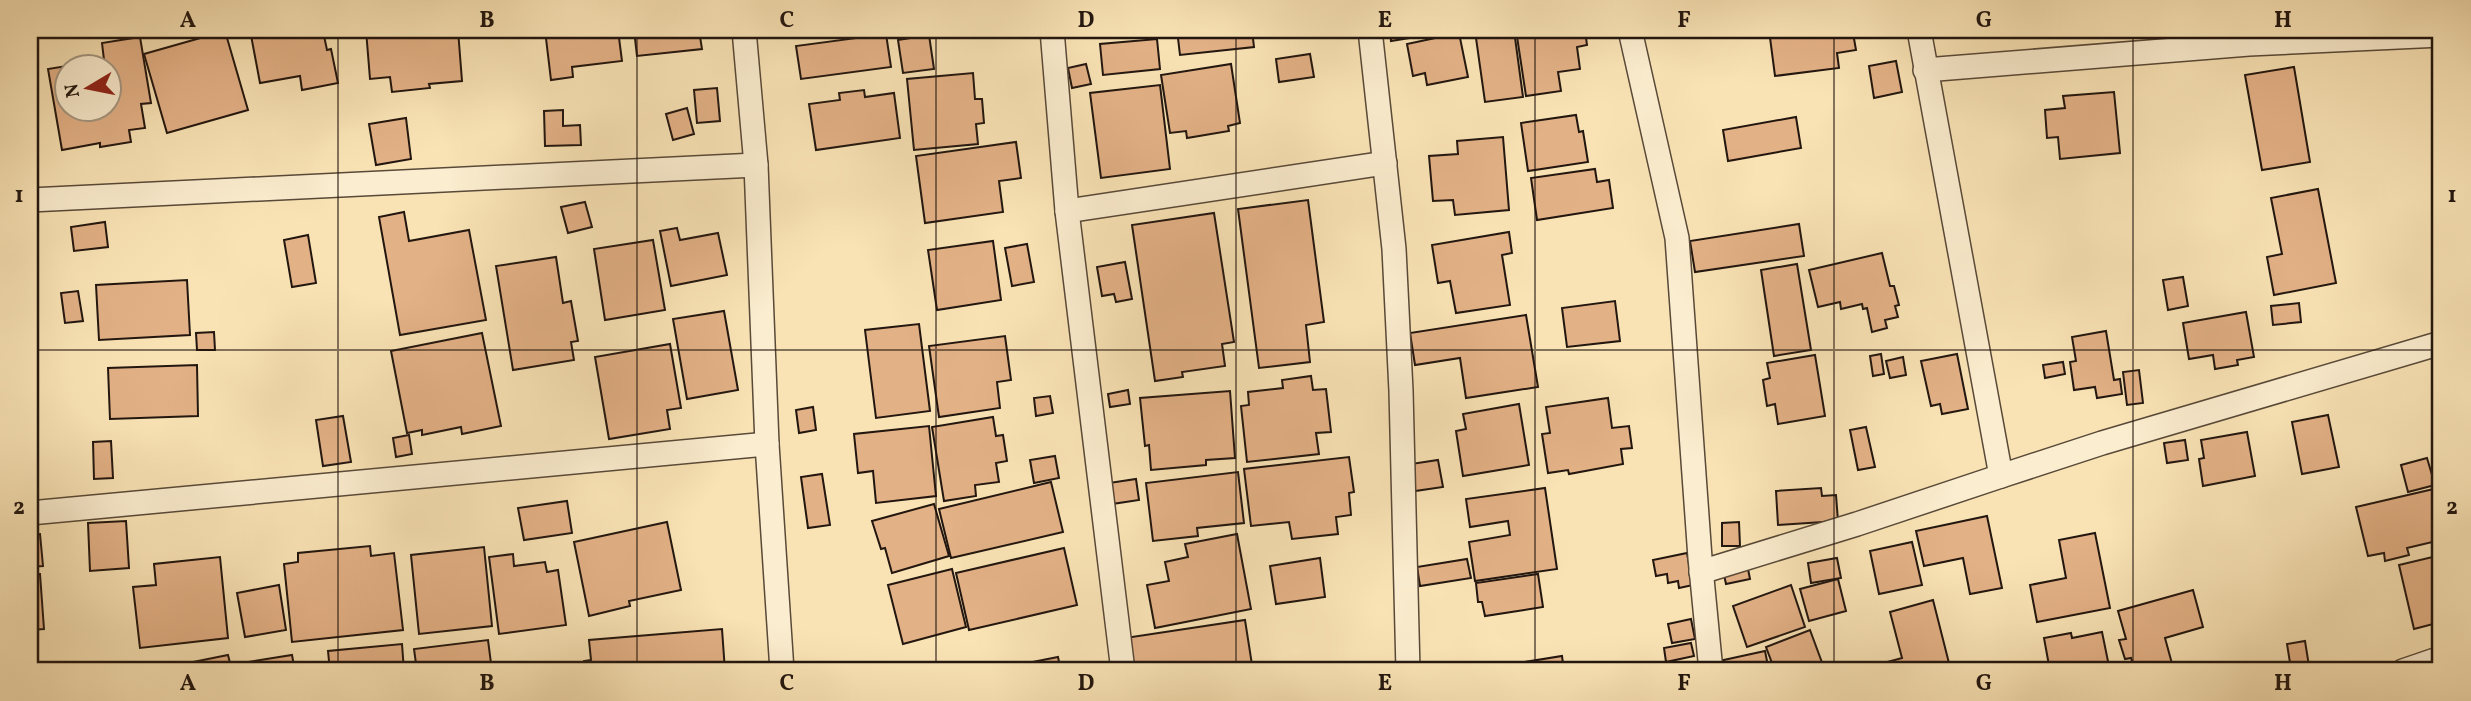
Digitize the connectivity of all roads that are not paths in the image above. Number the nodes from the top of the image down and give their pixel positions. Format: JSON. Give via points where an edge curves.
{"nodes":[{"id":1,"x":744,"y":30,"type":"edge"},
{"id":2,"x":1052,"y":30,"type":"edge"},
{"id":3,"x":1370,"y":30,"type":"edge"},
{"id":4,"x":1630,"y":30,"type":"edge"},
{"id":5,"x":1919,"y":30,"type":"edge"},
{"id":6,"x":2441,"y":35,"type":"edge"},
{"id":7,"x":1925,"y":70,"type":"junction"},
{"id":8,"x":1385,"y":163,"type":"junction"},
{"id":9,"x":756,"y":165,"type":"junction"},
{"id":10,"x":30,"y":200,"type":"edge"},
{"id":11,"x":1067,"y":211,"type":"junction"},
{"id":12,"x":2441,"y":344,"type":"edge"},
{"id":13,"x":766,"y":444,"type":"junction"},
{"id":14,"x":2001,"y":476,"type":"junction"},
{"id":15,"x":30,"y":513,"type":"edge"},
{"id":16,"x":1701,"y":572,"type":"junction"},
{"id":17,"x":2441,"y":658,"type":"edge"},
{"id":18,"x":782,"y":671,"type":"edge"},
{"id":19,"x":1123,"y":671,"type":"edge"},
{"id":20,"x":1408,"y":671,"type":"edge"},
{"id":21,"x":1711,"y":671,"type":"edge"},
{"id":22,"x":2403,"y":671,"type":"edge"}],
"edges":[{"from":1,"to":9,"type":"street"},
{"from":2,"to":11,"type":"street"},
{"from":3,"to":8,"type":"street"},
{"from":4,"to":16,"type":"street","via":[[1677,238]]},
{"from":5,"to":7,"type":"street"},
{"from":6,"to":7,"type":"street","via":[[2249,44]]},
{"from":7,"to":14,"type":"street"},
{"from":8,"to":11,"type":"street"},
{"from":8,"to":20,"type":"street","via":[[1401,391]]},
{"from":9,"to":10,"type":"street"},
{"from":9,"to":13,"type":"street"},
{"from":11,"to":19,"type":"street"},
{"from":12,"to":14,"type":"street"},
{"from":13,"to":15,"type":"street"},
{"from":13,"to":18,"type":"street"},
{"from":14,"to":16,"type":"street"},
{"from":16,"to":21,"type":"street"},
{"from":17,"to":22,"type":"street"}]}
